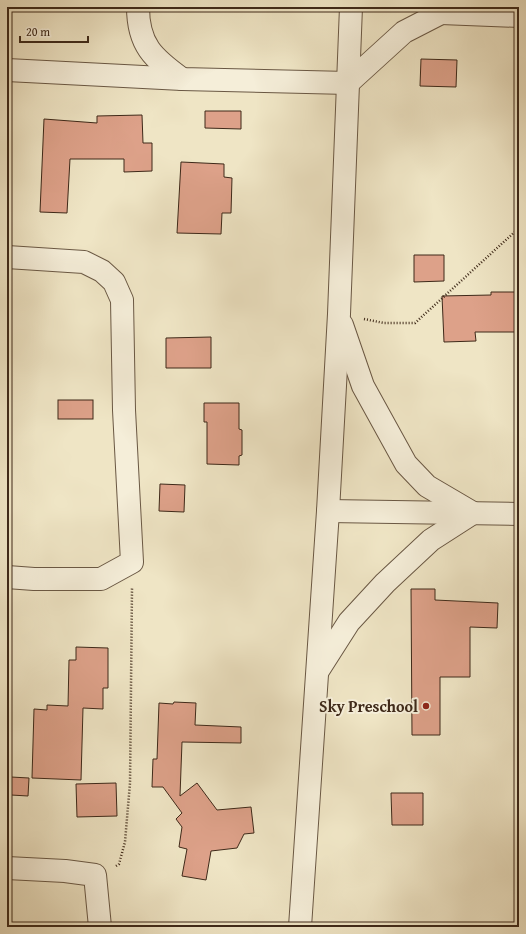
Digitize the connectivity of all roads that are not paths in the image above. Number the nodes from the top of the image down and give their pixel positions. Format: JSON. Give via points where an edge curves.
{"nodes":[{"id":1,"x":138,"y":7,"type":"edge"},
{"id":2,"x":351,"y":7,"type":"edge"},
{"id":3,"x":434,"y":10,"type":"edge"},
{"id":4,"x":519,"y":16,"type":"edge"},
{"id":5,"x":7,"y":70,"type":"edge"},
{"id":6,"x":182,"y":79,"type":"junction"},
{"id":7,"x":348,"y":83,"type":"junction"},
{"id":8,"x":7,"y":258,"type":"edge"},
{"id":9,"x":339,"y":314,"type":"junction"},
{"id":10,"x":328,"y":511,"type":"junction"},
{"id":11,"x":473,"y":513,"type":"junction"},
{"id":12,"x":519,"y":514,"type":"edge"},
{"id":13,"x":7,"y":577,"type":"edge"},
{"id":14,"x":317,"y":673,"type":"junction"},
{"id":15,"x":7,"y":868,"type":"edge"},
{"id":16,"x":100,"y":927,"type":"edge"},
{"id":17,"x":300,"y":927,"type":"edge"}],
"edges":[{"from":1,"to":6,"type":"street","via":[[138,23],[143,41],[157,60]]},
{"from":2,"to":7,"type":"street"},
{"from":3,"to":4,"type":"street"},
{"from":3,"to":7,"type":"street","via":[[404,32]]},
{"from":5,"to":6,"type":"street"},
{"from":6,"to":7,"type":"street"},
{"from":7,"to":9,"type":"street"},
{"from":8,"to":13,"type":"street","via":[[84,262],[102,271],[114,282],[122,300],[124,410],[132,562],[101,579]]},
{"from":9,"to":10,"type":"street"},
{"from":9,"to":11,"type":"street","via":[[363,386],[406,464],[427,486]]},
{"from":10,"to":11,"type":"street"},
{"from":10,"to":14,"type":"street"},
{"from":11,"to":12,"type":"street"},
{"from":11,"to":14,"type":"street","via":[[431,540],[385,583],[349,622]]},
{"from":14,"to":17,"type":"street"},
{"from":15,"to":16,"type":"street","via":[[95,875]]}]}
